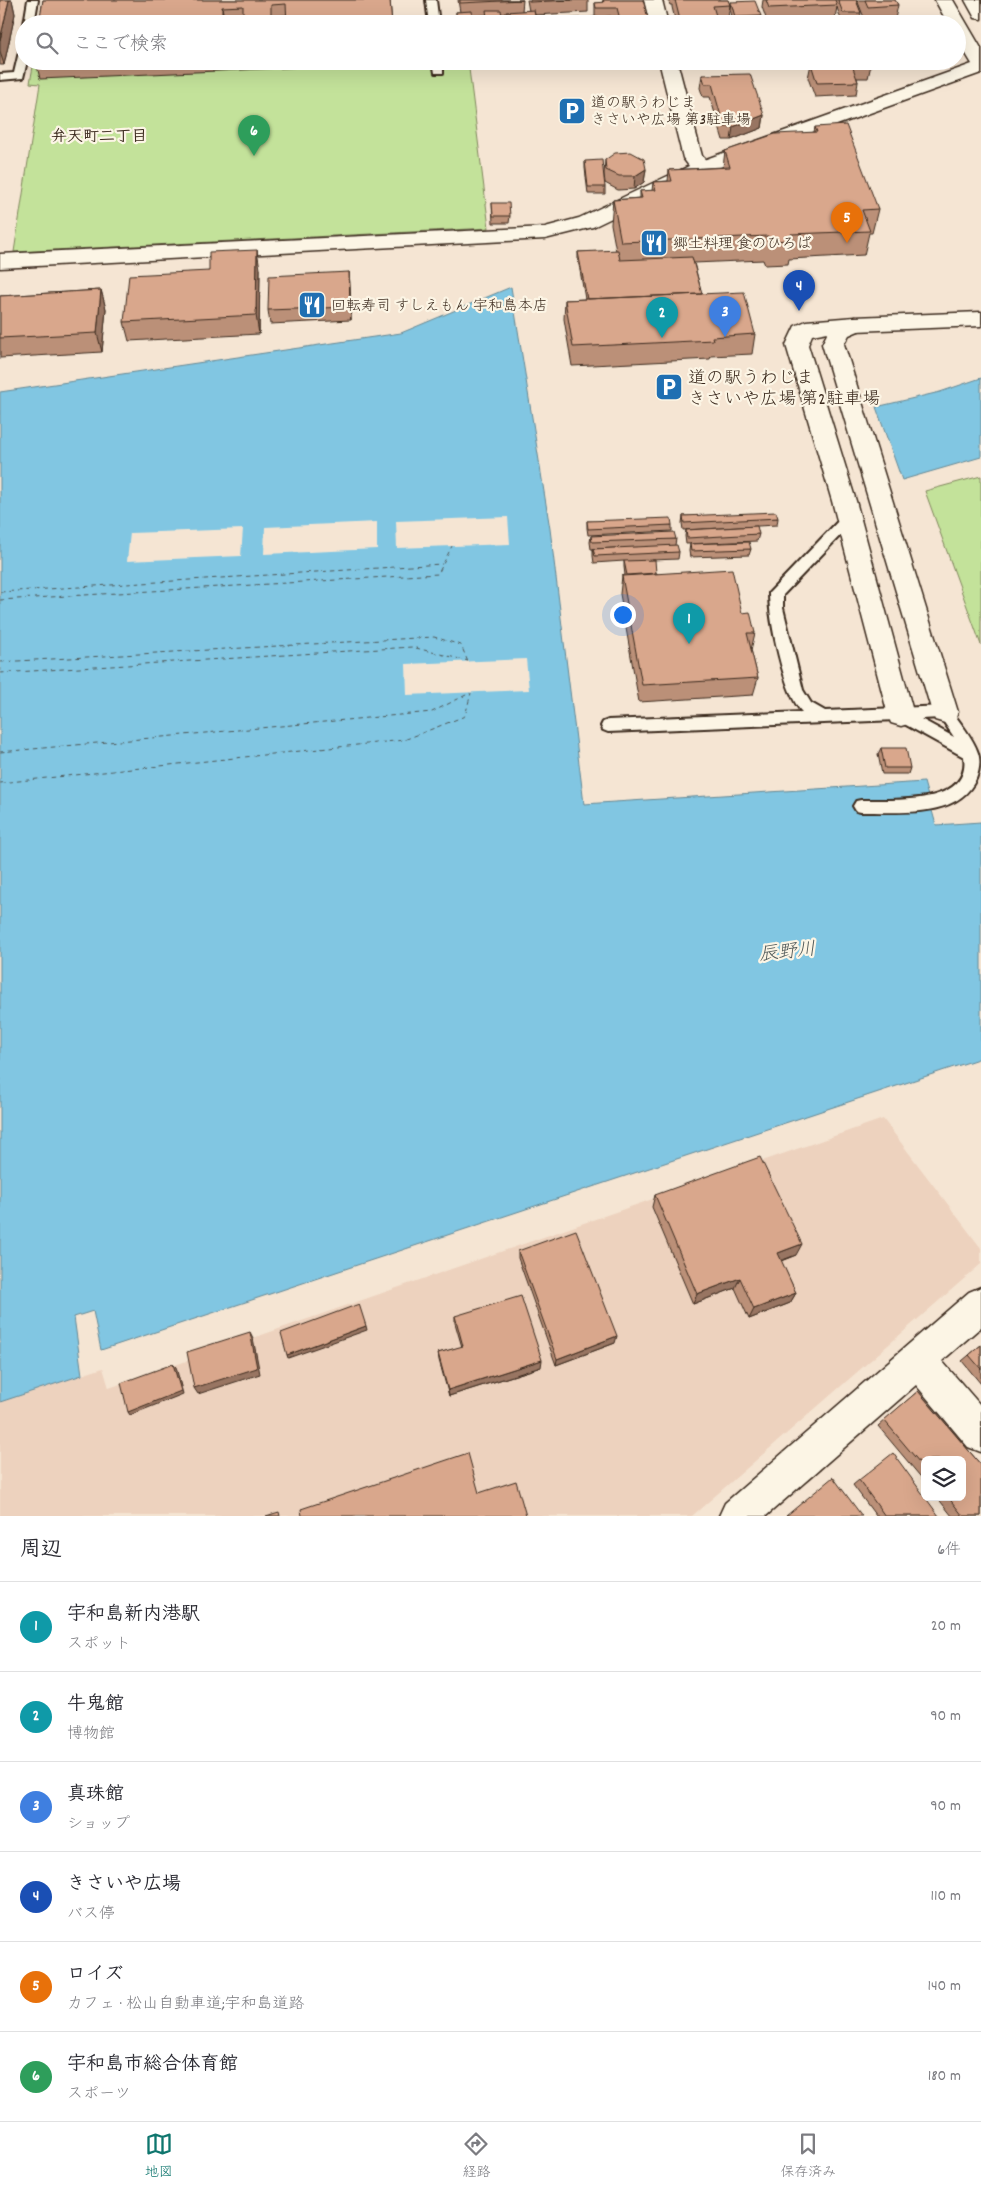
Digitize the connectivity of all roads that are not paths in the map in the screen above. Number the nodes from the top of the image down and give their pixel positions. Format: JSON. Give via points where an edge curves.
{"nodes":[{"id":1,"x":33,"y":0,"type":"edge"},
{"id":2,"x":432,"y":0,"type":"edge"},
{"id":3,"x":653,"y":0,"type":"edge"},
{"id":4,"x":944,"y":0,"type":"edge"},
{"id":5,"x":974,"y":0,"type":"edge"},
{"id":6,"x":981,"y":14,"type":"edge"},
{"id":7,"x":30,"y":15,"type":"edge"},
{"id":8,"x":433,"y":15,"type":"edge"},
{"id":9,"x":657,"y":15,"type":"edge"},
{"id":10,"x":952,"y":15,"type":"edge"},
{"id":11,"x":966,"y":38,"type":"edge"},
{"id":12,"x":981,"y":63,"type":"edge"},
{"id":13,"x":981,"y":67,"type":"edge"},
{"id":14,"x":21,"y":70,"type":"edge"},
{"id":15,"x":670,"y":70,"type":"edge"},
{"id":16,"x":0,"y":77,"type":"edge"},
{"id":17,"x":702,"y":167,"type":"junction"},
{"id":18,"x":0,"y":261,"type":"edge"},
{"id":19,"x":981,"y":319,"type":"edge"},
{"id":20,"x":855,"y":324,"type":"junction"},
{"id":21,"x":848,"y":519,"type":"junction"},
{"id":22,"x":945,"y":712,"type":"junction"},
{"id":23,"x":902,"y":715,"type":"junction"},
{"id":24,"x":824,"y":718,"type":"junction"},
{"id":25,"x":608,"y":726,"type":"dead end"},
{"id":26,"x":970,"y":754,"type":"junction"},
{"id":27,"x":861,"y":806,"type":"dead end"},
{"id":28,"x":981,"y":1304,"type":"edge"},
{"id":29,"x":917,"y":1359,"type":"junction"},
{"id":30,"x":981,"y":1434,"type":"edge"},
{"id":31,"x":738,"y":1516,"type":"edge"}],
"edges":[{"from":1,"to":7,"type":"lane"},
{"from":2,"to":8,"type":"lane"},
{"from":3,"to":9,"type":"main road"},
{"from":4,"to":10,"type":"main road"},
{"from":5,"to":6,"type":"main road"},
{"from":11,"to":12,"type":"main road"},
{"from":13,"to":17,"type":"main road"},
{"from":14,"to":16,"type":"lane","via":[[20,76]]},
{"from":15,"to":17,"type":"main road","via":[[693,158]]},
{"from":17,"to":18,"type":"main road","via":[[586,223],[545,233]]},
{"from":19,"to":20,"type":"main road"},
{"from":20,"to":21,"type":"main road","via":[[814,326],[803,330],[797,346]]},
{"from":20,"to":22,"type":"main road","via":[[840,330],[833,344]]},
{"from":21,"to":23,"type":"main road"},
{"from":21,"to":24,"type":"lane","via":[[776,593],[776,608],[796,691],[806,707]]},
{"from":22,"to":23,"type":"lane"},
{"from":22,"to":26,"type":"lane"},
{"from":23,"to":24,"type":"lane"},
{"from":23,"to":26,"type":"lane"},
{"from":24,"to":25,"type":"lane"},
{"from":26,"to":27,"type":"lane","via":[[972,766],[966,786],[957,793],[934,802]]},
{"from":28,"to":29,"type":"main road"},
{"from":29,"to":30,"type":"main road"},
{"from":29,"to":31,"type":"main road"}]}
